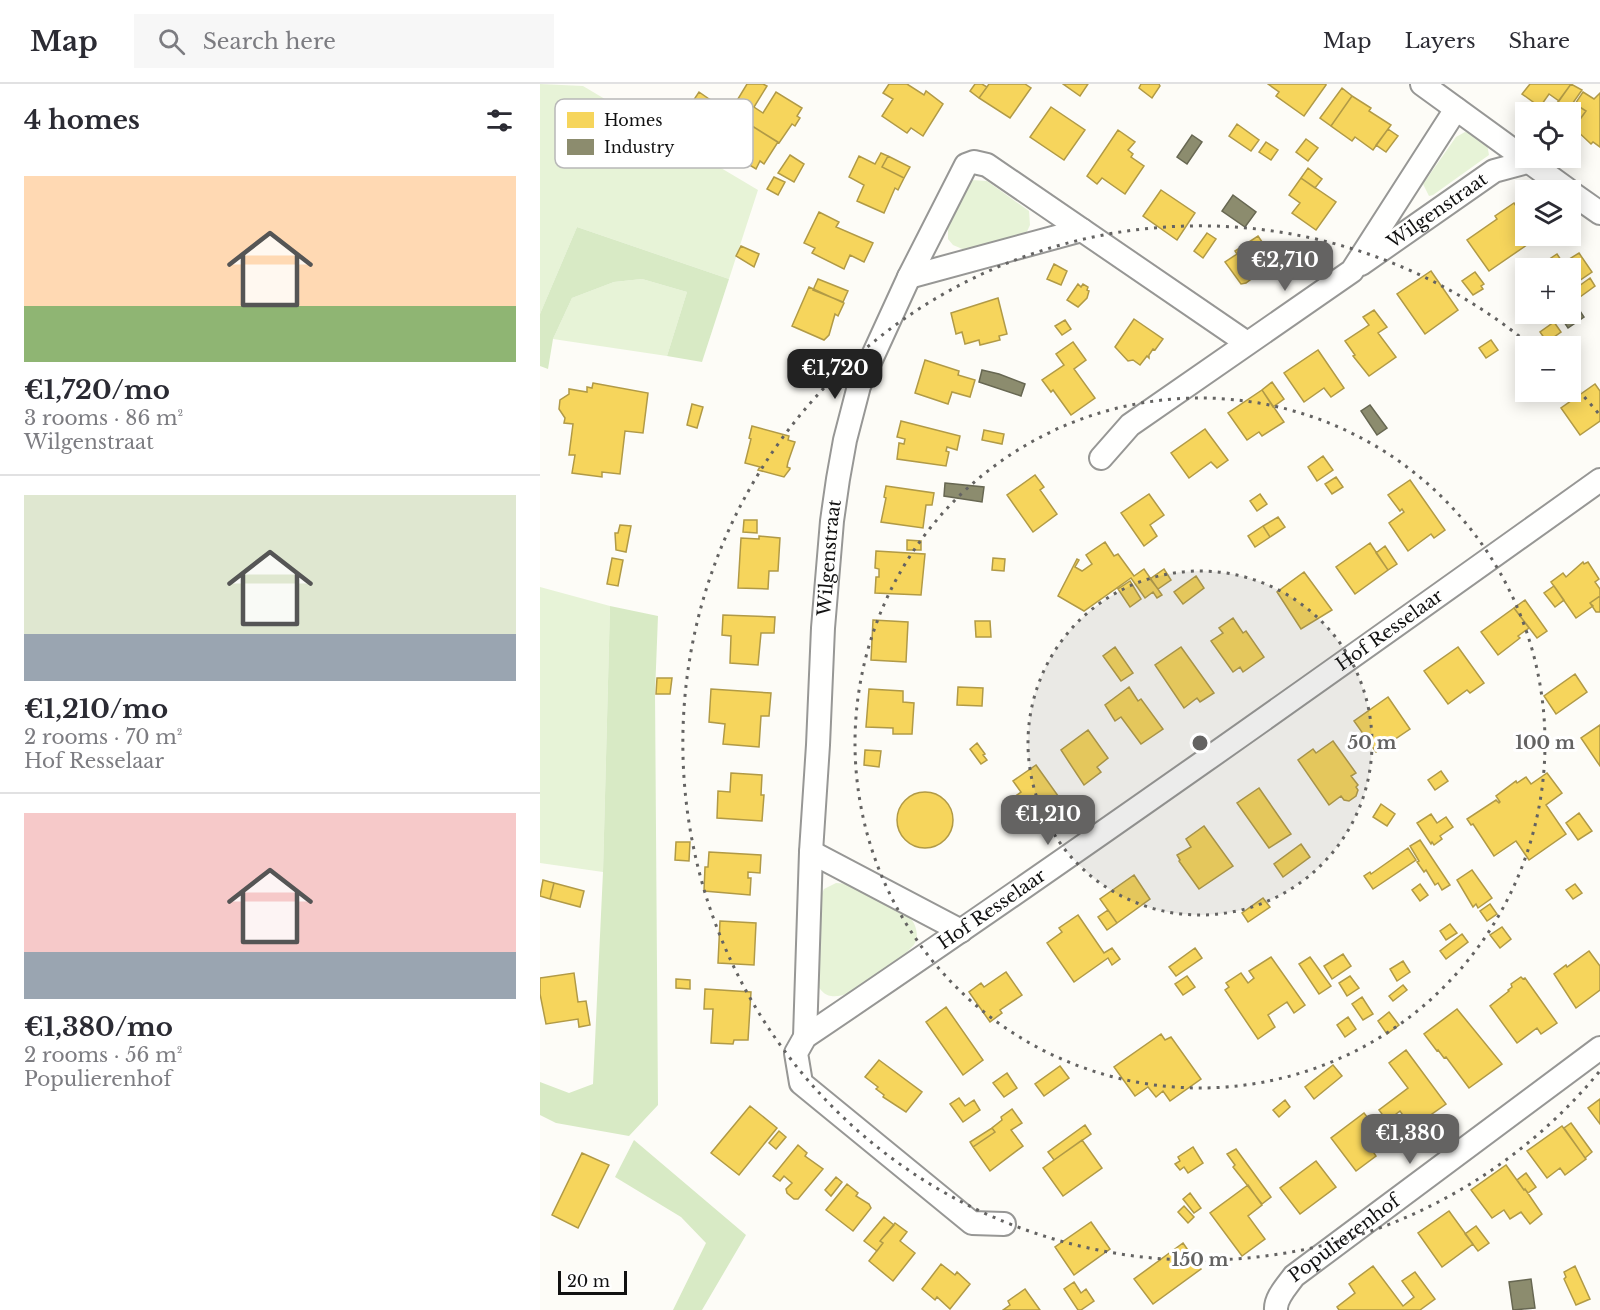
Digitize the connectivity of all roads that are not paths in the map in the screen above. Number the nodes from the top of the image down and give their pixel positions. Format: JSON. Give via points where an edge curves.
{"nodes":[{"id":1,"x":1422,"y":84,"type":"edge"},
{"id":2,"x":1456,"y":109,"type":"junction"},
{"id":3,"x":1515,"y":153,"type":"edge"},
{"id":4,"x":1515,"y":165,"type":"edge"},
{"id":5,"x":1536,"y":168,"type":"edge"},
{"id":6,"x":1553,"y":180,"type":"edge"},
{"id":7,"x":1581,"y":200,"type":"edge"},
{"id":8,"x":1600,"y":213,"type":"edge"},
{"id":9,"x":1082,"y":230,"type":"junction"},
{"id":10,"x":1352,"y":271,"type":"junction"},
{"id":11,"x":909,"y":277,"type":"junction"},
{"id":12,"x":1247,"y":343,"type":"junction"},
{"id":13,"x":1101,"y":458,"type":"dead end"},
{"id":14,"x":1600,"y":480,"type":"edge"},
{"id":15,"x":811,"y":852,"type":"junction"},
{"id":16,"x":961,"y":932,"type":"junction"},
{"id":17,"x":805,"y":1037,"type":"junction"},
{"id":18,"x":1600,"y":1048,"type":"edge"},
{"id":19,"x":1004,"y":1224,"type":"dead end"},
{"id":20,"x":1276,"y":1310,"type":"edge"}],
"edges":[{"from":1,"to":2,"type":"street"},
{"from":2,"to":3,"type":"street"},
{"from":2,"to":10,"type":"street","name":"Wilgenstraat"},
{"from":4,"to":10,"type":"street","name":"Wilgenstraat","via":[[1494,171]]},
{"from":5,"to":6,"type":"street"},
{"from":7,"to":8,"type":"street"},
{"from":9,"to":11,"type":"street"},
{"from":9,"to":11,"type":"street","name":"Wilgenstraat","via":[[987,165],[974,162],[966,165]]},
{"from":9,"to":12,"type":"street","name":"Wilgenstraat"},
{"from":10,"to":12,"type":"street","name":"Wilgenstraat"},
{"from":11,"to":15,"type":"street","name":"Wilgenstraat","via":[[859,386],[838,479],[823,628]]},
{"from":12,"to":13,"type":"street","name":"Wilgenstraat","via":[[1130,425]]},
{"from":14,"to":16,"type":"street","name":"Hof Resselaar"},
{"from":15,"to":16,"type":"street"},
{"from":15,"to":17,"type":"street","name":"Wilgenstraat"},
{"from":16,"to":17,"type":"street","name":"Hof Resselaar"},
{"from":17,"to":19,"type":"street","via":[[796,1053],[801,1083],[972,1223]]},
{"from":18,"to":20,"type":"street","name":"Populierenhof","via":[[1294,1276],[1275,1305]]}]}
